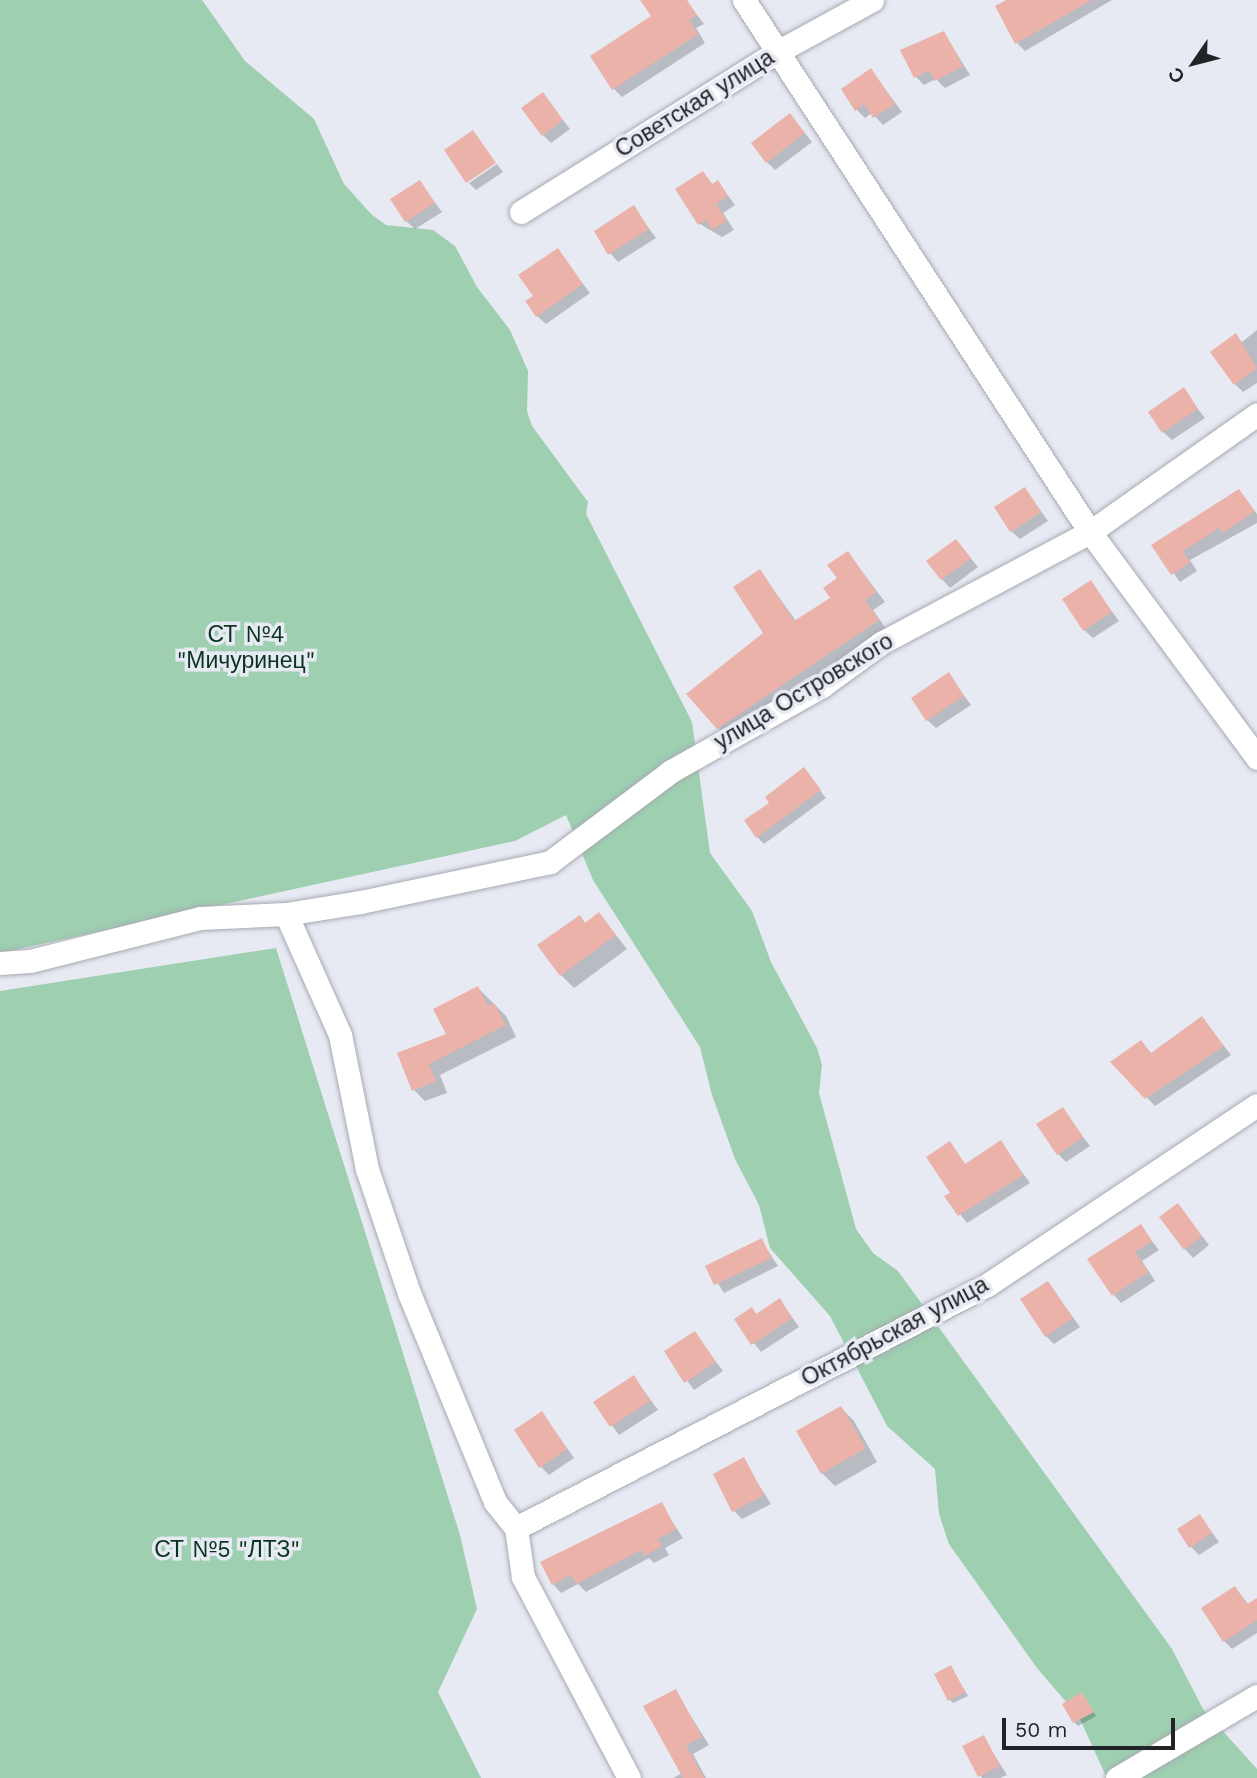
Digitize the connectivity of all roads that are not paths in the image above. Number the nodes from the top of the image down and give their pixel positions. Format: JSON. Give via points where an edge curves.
{"nodes":[{"id":1,"x":744,"y":0,"type":"edge"},
{"id":2,"x":872,"y":0,"type":"edge"},
{"id":3,"x":779,"y":51,"type":"junction"},
{"id":4,"x":521,"y":212,"type":"dead end"},
{"id":5,"x":1257,"y":414,"type":"edge"},
{"id":6,"x":1090,"y":532,"type":"junction"},
{"id":7,"x":1257,"y":758,"type":"edge"},
{"id":8,"x":286,"y":914,"type":"junction"},
{"id":9,"x":0,"y":964,"type":"edge"},
{"id":10,"x":1257,"y":1105,"type":"edge"},
{"id":11,"x":516,"y":1528,"type":"junction"},
{"id":12,"x":1257,"y":1696,"type":"edge"},
{"id":13,"x":629,"y":1778,"type":"edge"},
{"id":14,"x":1117,"y":1778,"type":"edge"}],
"edges":[{"from":1,"to":3,"type":"street"},
{"from":2,"to":3,"type":"street","name":"Советская улица"},
{"from":3,"to":4,"type":"street","name":"Советская улица"},
{"from":3,"to":6,"type":"street"},
{"from":5,"to":6,"type":"street","name":"улица Островского"},
{"from":6,"to":7,"type":"street"},
{"from":6,"to":8,"type":"street","name":"улица Островского","via":[[881,643],[822,686],[670,771],[550,862]]},
{"from":8,"to":9,"type":"street","name":"улица Островского","via":[[200,918],[30,961]]},
{"from":8,"to":11,"type":"street","via":[[340,1035],[367,1170],[409,1293],[495,1502]]},
{"from":10,"to":11,"type":"street","name":"Октябрьская улица","via":[[987,1285]]},
{"from":11,"to":13,"type":"street","via":[[523,1577]]},
{"from":12,"to":14,"type":"street"}]}
